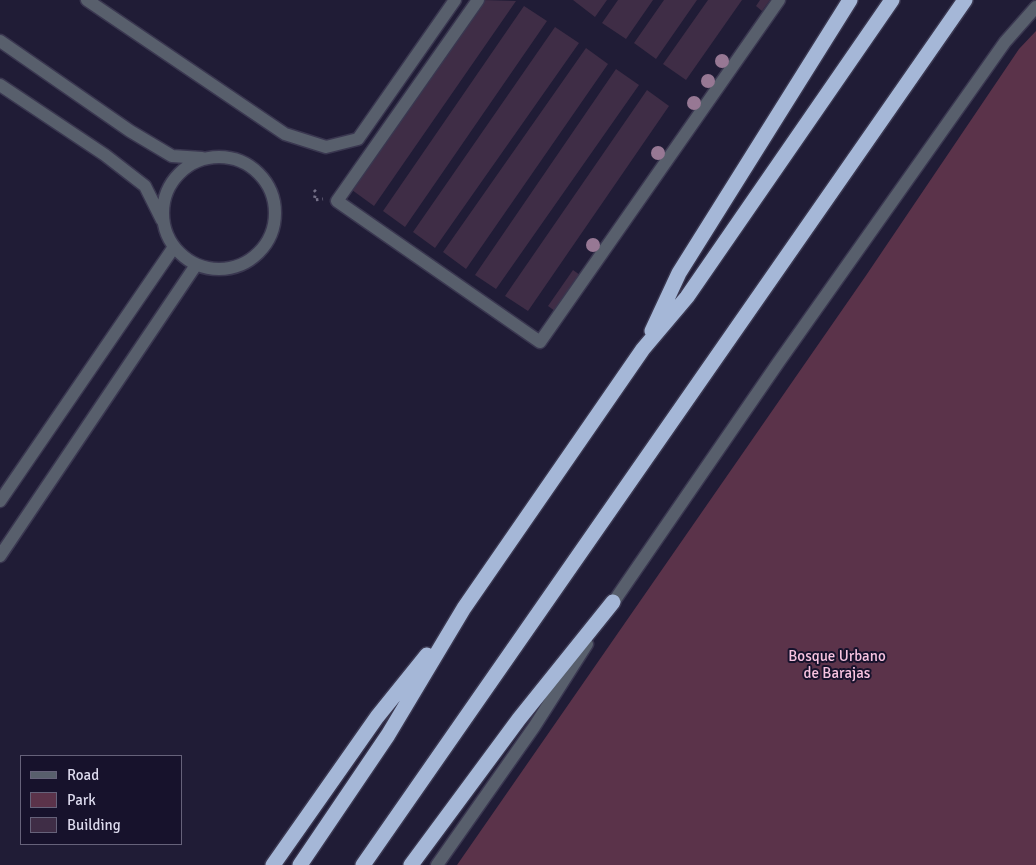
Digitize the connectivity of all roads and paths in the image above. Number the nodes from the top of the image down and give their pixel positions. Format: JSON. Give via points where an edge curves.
{"nodes":[{"id":1,"x":87,"y":0,"type":"edge"},
{"id":2,"x":455,"y":0,"type":"edge"},
{"id":3,"x":478,"y":0,"type":"edge"},
{"id":4,"x":779,"y":0,"type":"edge"},
{"id":5,"x":850,"y":0,"type":"edge"},
{"id":6,"x":892,"y":0,"type":"edge"},
{"id":7,"x":965,"y":0,"type":"edge"},
{"id":8,"x":1036,"y":7,"type":"edge"},
{"id":9,"x":0,"y":41,"type":"edge"},
{"id":10,"x":0,"y":85,"type":"edge"},
{"id":11,"x":205,"y":159,"type":"junction"},
{"id":12,"x":314,"y":190,"type":"dead end"},
{"id":13,"x":329,"y":204,"type":"dead end"},
{"id":14,"x":164,"y":224,"type":"junction"},
{"id":15,"x":174,"y":247,"type":"junction"},
{"id":16,"x":196,"y":265,"type":"junction"},
{"id":17,"x":643,"y":349,"type":"junction"},
{"id":18,"x":0,"y":501,"type":"edge"},
{"id":19,"x":0,"y":556,"type":"edge"},
{"id":20,"x":614,"y":602,"type":"junction"},
{"id":21,"x":464,"y":608,"type":"junction"},
{"id":22,"x":273,"y":865,"type":"edge"},
{"id":23,"x":300,"y":865,"type":"edge"},
{"id":24,"x":363,"y":865,"type":"edge"},
{"id":25,"x":411,"y":865,"type":"edge"},
{"id":26,"x":437,"y":865,"type":"edge"}],
"edges":[{"from":1,"to":2,"type":"street","via":[[285,134],[326,147],[358,139]]},
{"from":3,"to":4,"type":"street","via":[[337,201],[540,342]]},
{"from":5,"to":17,"type":"highway","via":[[679,273]]},
{"from":6,"to":17,"type":"highway","via":[[687,297]]},
{"from":7,"to":24,"type":"highway"},
{"from":8,"to":20,"type":"street","via":[[1005,42]]},
{"from":9,"to":11,"type":"street","via":[[130,131],[172,156]]},
{"from":10,"to":14,"type":"street","via":[[105,155],[145,186]]},
{"from":11,"to":14,"type":"street","via":[[189,165],[176,176],[167,191],[163,207]]},
{"from":11,"to":16,"type":"street","via":[[223,157],[239,160],[254,169],[273,196],[276,212],[269,239],[261,251],[247,262],[231,269],[213,270]]},
{"from":12,"to":13,"type":"path","via":[[314,200],[324,199]]},
{"from":14,"to":15,"type":"street"},
{"from":15,"to":16,"type":"street"},
{"from":15,"to":18,"type":"street"},
{"from":16,"to":19,"type":"street"},
{"from":17,"to":21,"type":"highway"},
{"from":20,"to":25,"type":"highway","via":[[519,719]]},
{"from":20,"to":26,"type":"street","via":[[534,727]]},
{"from":21,"to":22,"type":"highway","via":[[377,717]]},
{"from":21,"to":23,"type":"highway","via":[[388,735]]}]}
